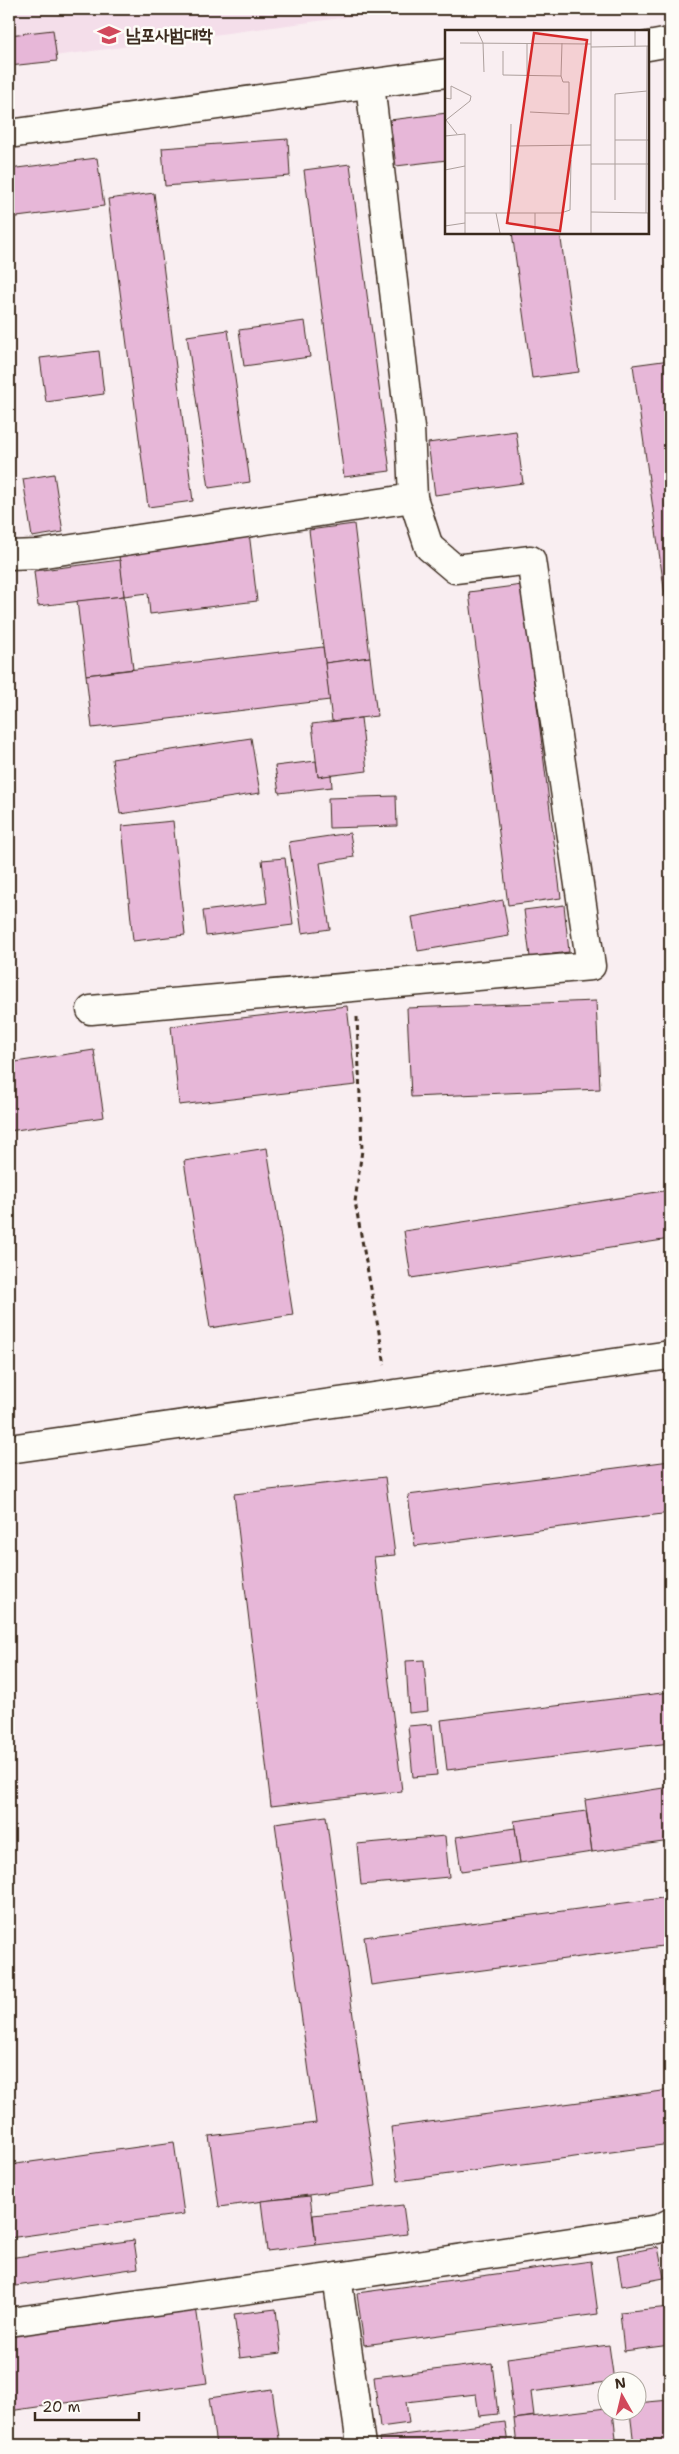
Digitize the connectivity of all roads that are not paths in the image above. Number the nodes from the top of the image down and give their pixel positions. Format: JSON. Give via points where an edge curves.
{"nodes":[{"id":1,"x":670,"y":42,"type":"edge"},
{"id":2,"x":649,"y":46,"type":"edge"},
{"id":3,"x":445,"y":73,"type":"edge"},
{"id":4,"x":370,"y":84,"type":"junction"},
{"id":5,"x":9,"y":134,"type":"edge"},
{"id":6,"x":413,"y":498,"type":"junction"},
{"id":7,"x":9,"y":555,"type":"edge"},
{"id":8,"x":91,"y":1010,"type":"dead end"},
{"id":9,"x":670,"y":1355,"type":"edge"},
{"id":10,"x":9,"y":1449,"type":"edge"},
{"id":11,"x":670,"y":2223,"type":"edge"},
{"id":12,"x":337,"y":2277,"type":"junction"},
{"id":13,"x":9,"y":2322,"type":"edge"},
{"id":14,"x":361,"y":2445,"type":"edge"}],
"edges":[{"from":1,"to":2,"type":"street"},
{"from":3,"to":4,"type":"street"},
{"from":4,"to":5,"type":"street"},
{"from":4,"to":6,"type":"street","via":[[410,428]]},
{"from":6,"to":7,"type":"street","via":[[38,554]]},
{"from":6,"to":8,"type":"street","via":[[429,547],[454,569],[531,560],[591,966]]},
{"from":9,"to":10,"type":"street"},
{"from":11,"to":12,"type":"street","via":[[658,2229]]},
{"from":12,"to":13,"type":"street"},
{"from":12,"to":14,"type":"street"}]}
